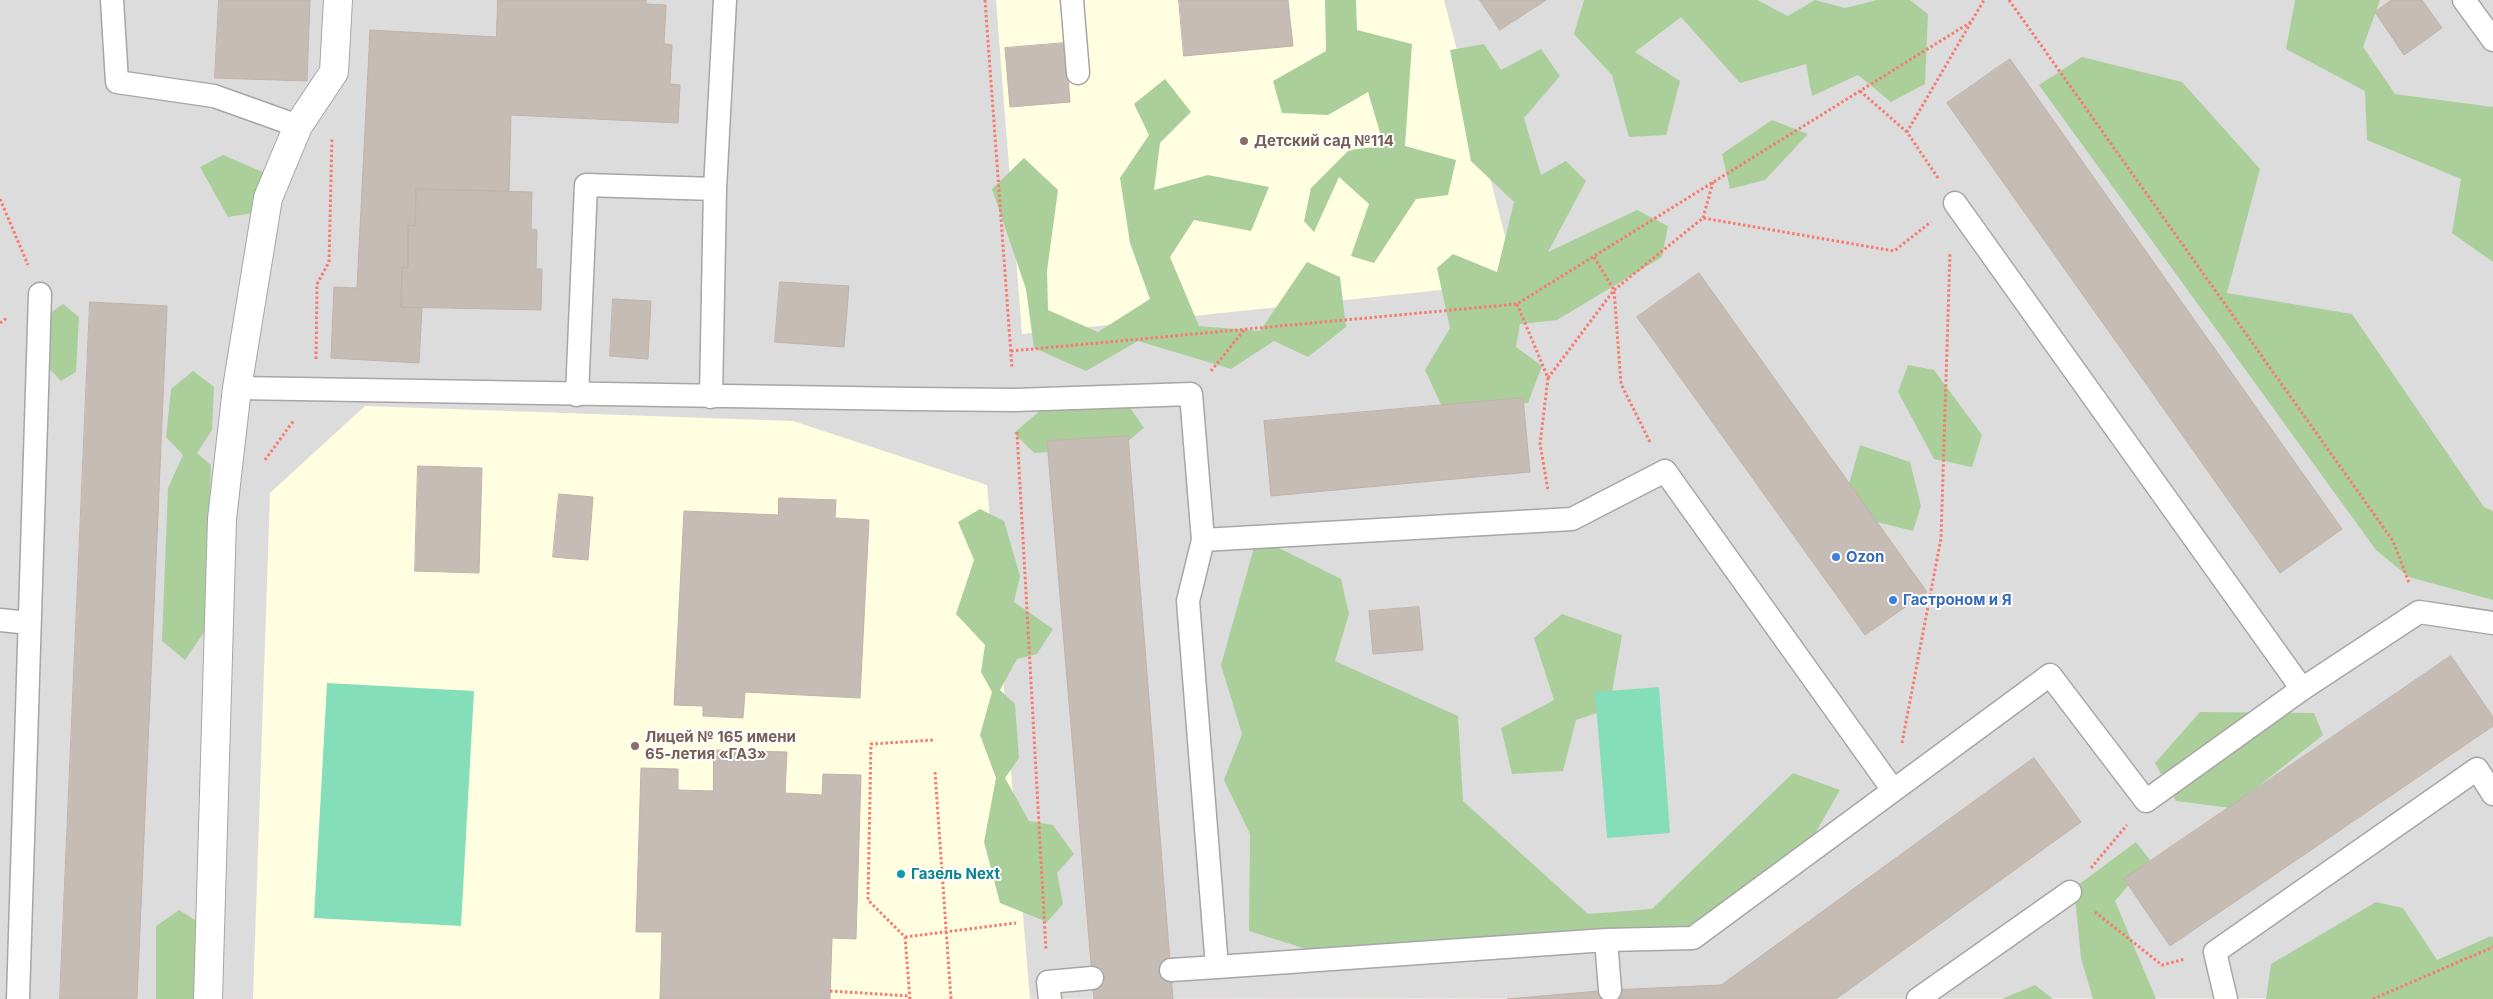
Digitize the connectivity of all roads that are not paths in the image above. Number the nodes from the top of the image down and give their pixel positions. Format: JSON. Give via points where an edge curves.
{"nodes":[{"id":1,"x":112,"y":0,"type":"edge"},
{"id":2,"x":338,"y":0,"type":"edge"},
{"id":3,"x":725,"y":0,"type":"edge"},
{"id":4,"x":1072,"y":0,"type":"edge"},
{"id":5,"x":2464,"y":0,"type":"edge"},
{"id":6,"x":2493,"y":40,"type":"edge"},
{"id":7,"x":1078,"y":72,"type":"dead end"},
{"id":8,"x":298,"y":126,"type":"junction"},
{"id":9,"x":715,"y":189,"type":"junction"},
{"id":10,"x":1955,"y":203,"type":"road end"},
{"id":11,"x":40,"y":294,"type":"road end"},
{"id":12,"x":237,"y":388,"type":"junction"},
{"id":13,"x":578,"y":395,"type":"junction"},
{"id":14,"x":711,"y":397,"type":"junction"},
{"id":15,"x":1202,"y":540,"type":"junction"},
{"id":16,"x":0,"y":620,"type":"edge"},
{"id":17,"x":30,"y":623,"type":"junction"},
{"id":18,"x":2493,"y":623,"type":"edge"},
{"id":19,"x":2302,"y":689,"type":"junction"},
{"id":20,"x":1893,"y":790,"type":"junction"},
{"id":21,"x":2493,"y":794,"type":"edge"},
{"id":22,"x":2070,"y":892,"type":"road end"},
{"id":23,"x":1606,"y":940,"type":"junction"},
{"id":24,"x":1217,"y":967,"type":"junction"},
{"id":25,"x":1171,"y":970,"type":"dead end"},
{"id":26,"x":1092,"y":978,"type":"dead end"},
{"id":27,"x":1049,"y":990,"type":"edge"},
{"id":28,"x":1610,"y":990,"type":"dead end"},
{"id":29,"x":18,"y":999,"type":"edge"},
{"id":30,"x":208,"y":999,"type":"edge"},
{"id":31,"x":1918,"y":999,"type":"edge"},
{"id":32,"x":2226,"y":999,"type":"edge"}],
"edges":[{"from":1,"to":8,"type":"lane","via":[[118,82],[214,96]]},
{"from":2,"to":8,"type":"street","via":[[334,72]]},
{"from":3,"to":9,"type":"lane"},
{"from":4,"to":7,"type":"lane"},
{"from":5,"to":6,"type":"lane"},
{"from":8,"to":12,"type":"street","via":[[268,198]]},
{"from":9,"to":13,"type":"lane","via":[[586,185]]},
{"from":9,"to":14,"type":"lane"},
{"from":10,"to":19,"type":"lane"},
{"from":11,"to":17,"type":"lane"},
{"from":12,"to":13,"type":"lane"},
{"from":12,"to":30,"type":"street","via":[[222,519]]},
{"from":13,"to":14,"type":"lane"},
{"from":14,"to":15,"type":"lane","via":[[1015,400],[1191,394]]},
{"from":15,"to":20,"type":"lane","via":[[1572,519],[1665,471]]},
{"from":15,"to":24,"type":"lane","via":[[1188,601]]},
{"from":16,"to":17,"type":"lane"},
{"from":17,"to":29,"type":"lane"},
{"from":18,"to":19,"type":"lane","via":[[2419,612]]},
{"from":19,"to":20,"type":"lane","via":[[2146,801],[2050,675]]},
{"from":20,"to":23,"type":"lane","via":[[1693,938]]},
{"from":21,"to":32,"type":"lane","via":[[2477,769],[2215,952]]},
{"from":22,"to":31,"type":"lane"},
{"from":23,"to":24,"type":"lane"},
{"from":23,"to":28,"type":"lane"},
{"from":24,"to":25,"type":"lane"},
{"from":26,"to":27,"type":"lane"}]}
